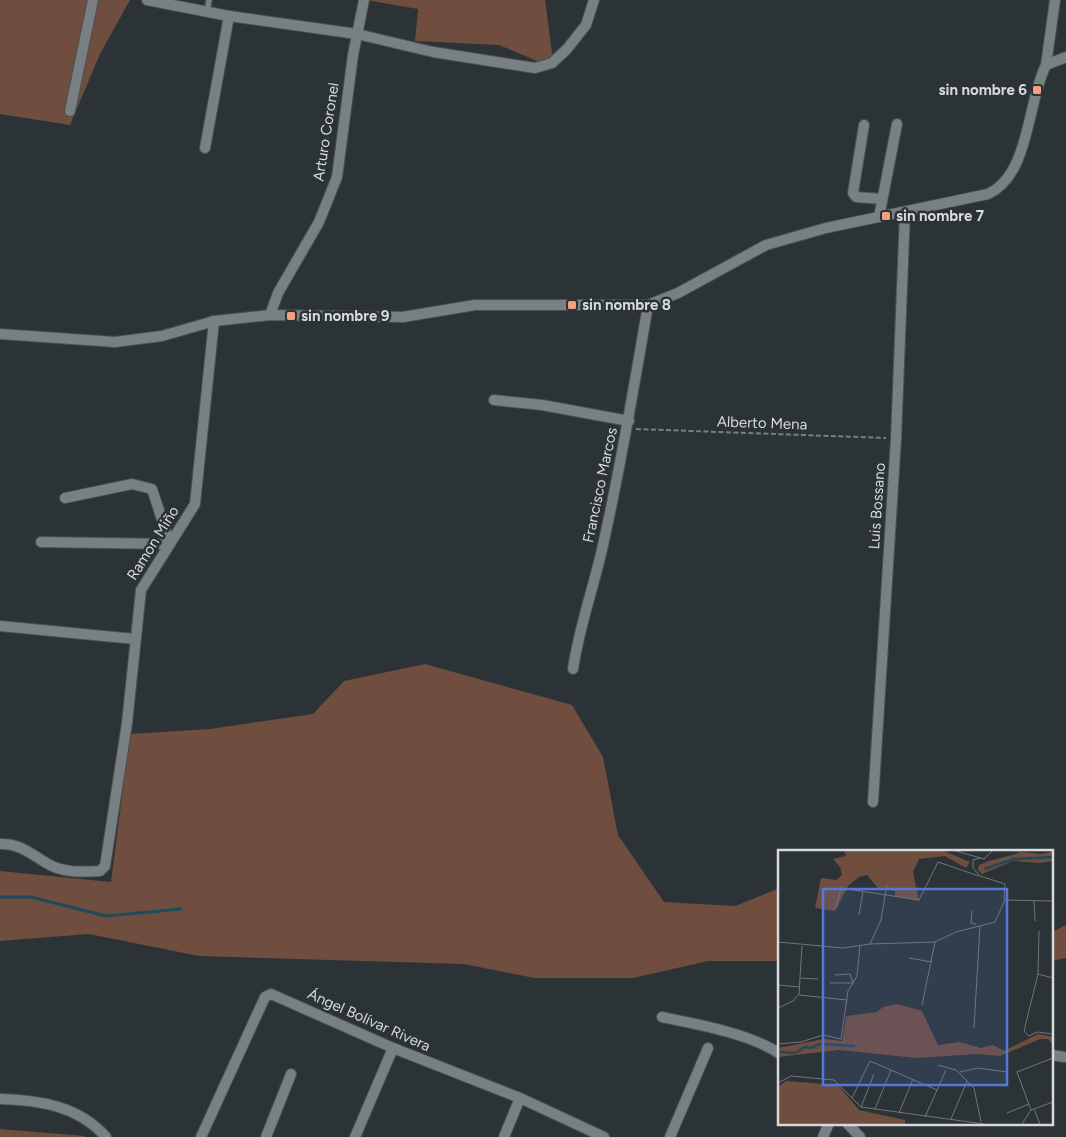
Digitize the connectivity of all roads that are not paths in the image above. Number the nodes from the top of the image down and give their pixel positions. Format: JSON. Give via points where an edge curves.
{"nodes":[{"id":1,"x":93,"y":0,"type":"edge"},
{"id":2,"x":147,"y":0,"type":"edge"},
{"id":3,"x":209,"y":0,"type":"edge"},
{"id":4,"x":364,"y":0,"type":"edge"},
{"id":5,"x":594,"y":0,"type":"edge"},
{"id":6,"x":1055,"y":0,"type":"edge"},
{"id":7,"x":207,"y":12,"type":"junction"},
{"id":8,"x":229,"y":16,"type":"junction"},
{"id":9,"x":357,"y":34,"type":"junction"},
{"id":10,"x":1066,"y":57,"type":"edge"},
{"id":11,"x":1046,"y":65,"type":"junction"},
{"id":12,"x":70,"y":111,"type":"dead end"},
{"id":13,"x":897,"y":124,"type":"dead end"},
{"id":14,"x":864,"y":125,"type":"dead end"},
{"id":15,"x":205,"y":148,"type":"dead end"},
{"id":16,"x":882,"y":199,"type":"junction"},
{"id":17,"x":905,"y":212,"type":"junction"},
{"id":18,"x":880,"y":218,"type":"junction"},
{"id":19,"x":648,"y":305,"type":"junction"},
{"id":20,"x":270,"y":315,"type":"junction"},
{"id":21,"x":214,"y":321,"type":"junction"},
{"id":22,"x":0,"y":334,"type":"edge"},
{"id":23,"x":494,"y":400,"type":"dead end"},
{"id":24,"x":628,"y":424,"type":"junction"},
{"id":25,"x":65,"y":498,"type":"dead end"},
{"id":26,"x":41,"y":542,"type":"dead end"},
{"id":27,"x":170,"y":544,"type":"junction"},
{"id":28,"x":0,"y":626,"type":"edge"},
{"id":29,"x":135,"y":639,"type":"junction"},
{"id":30,"x":573,"y":669,"type":"dead end"},
{"id":31,"x":873,"y":802,"type":"dead end"},
{"id":32,"x":0,"y":844,"type":"edge"},
{"id":33,"x":662,"y":1017,"type":"dead end"},
{"id":34,"x":393,"y":1048,"type":"junction"},
{"id":35,"x":708,"y":1048,"type":"dead end"},
{"id":36,"x":778,"y":1053,"type":"edge"},
{"id":37,"x":1054,"y":1055,"type":"edge"},
{"id":38,"x":1064,"y":1057,"type":"dead end"},
{"id":39,"x":291,"y":1074,"type":"dead end"},
{"id":40,"x":520,"y":1098,"type":"junction"},
{"id":41,"x":0,"y":1099,"type":"edge"},
{"id":42,"x":829,"y":1124,"type":"edge"},
{"id":43,"x":848,"y":1124,"type":"edge"},
{"id":44,"x":106,"y":1137,"type":"edge"},
{"id":45,"x":201,"y":1137,"type":"edge"},
{"id":46,"x":266,"y":1137,"type":"edge"},
{"id":47,"x":355,"y":1137,"type":"edge"},
{"id":48,"x":504,"y":1137,"type":"edge"},
{"id":49,"x":604,"y":1137,"type":"edge"},
{"id":50,"x":670,"y":1137,"type":"edge"},
{"id":51,"x":823,"y":1137,"type":"edge"},
{"id":52,"x":860,"y":1137,"type":"edge"}],
"edges":[{"from":1,"to":12,"type":"street"},
{"from":2,"to":7,"type":"street"},
{"from":3,"to":7,"type":"lane"},
{"from":4,"to":9,"type":"street","name":"Arturo Coronel"},
{"from":5,"to":9,"type":"street","via":[[586,25],[567,49],[552,63],[535,68],[433,52]]},
{"from":6,"to":11,"type":"street"},
{"from":7,"to":8,"type":"street"},
{"from":8,"to":9,"type":"street"},
{"from":8,"to":15,"type":"street"},
{"from":9,"to":20,"type":"street","name":"Arturo Coronel","via":[[337,177],[319,222],[278,293]]},
{"from":10,"to":11,"type":"street"},
{"from":11,"to":17,"type":"street","via":[[1015,168],[1004,184],[988,194]]},
{"from":13,"to":16,"type":"street"},
{"from":14,"to":16,"type":"street","via":[[853,194]]},
{"from":16,"to":18,"type":"street"},
{"from":17,"to":18,"type":"street"},
{"from":17,"to":31,"type":"street","name":"Luis Bossano","via":[[896,439]]},
{"from":18,"to":19,"type":"street","via":[[826,228],[766,245],[678,293]]},
{"from":19,"to":20,"type":"street","via":[[475,305],[404,317]]},
{"from":19,"to":24,"type":"street","name":"Francisco Marcos"},
{"from":20,"to":21,"type":"street"},
{"from":21,"to":22,"type":"street","via":[[162,336],[115,342]]},
{"from":21,"to":27,"type":"street","name":"Ramon Miño","via":[[195,504]]},
{"from":23,"to":24,"type":"street","via":[[542,406]]},
{"from":24,"to":30,"type":"street","name":"Francisco Marcos","via":[[605,539],[579,630]]},
{"from":25,"to":27,"type":"street","via":[[132,484],[152,489]]},
{"from":26,"to":27,"type":"street"},
{"from":27,"to":29,"type":"street","name":"Ramon Miño","via":[[141,590]]},
{"from":28,"to":29,"type":"street"},
{"from":29,"to":32,"type":"street","name":"Ramon Miño","via":[[126,723],[103,869],[68,871],[50,865],[30,851]]},
{"from":33,"to":36,"type":"street","via":[[710,1027]]},
{"from":34,"to":40,"type":"street","name":"Ángel Bolívar Rivera"},
{"from":34,"to":45,"type":"street","name":"Ángel Bolívar Rivera","via":[[275,994],[268,995]]},
{"from":34,"to":47,"type":"street"},
{"from":35,"to":50,"type":"street"},
{"from":37,"to":38,"type":"street"},
{"from":39,"to":46,"type":"street"},
{"from":40,"to":48,"type":"street"},
{"from":40,"to":49,"type":"street","name":"Ángel Bolívar Rivera"},
{"from":41,"to":44,"type":"street","via":[[60,1106],[96,1125]]},
{"from":42,"to":51,"type":"street"},
{"from":43,"to":52,"type":"street"}]}
